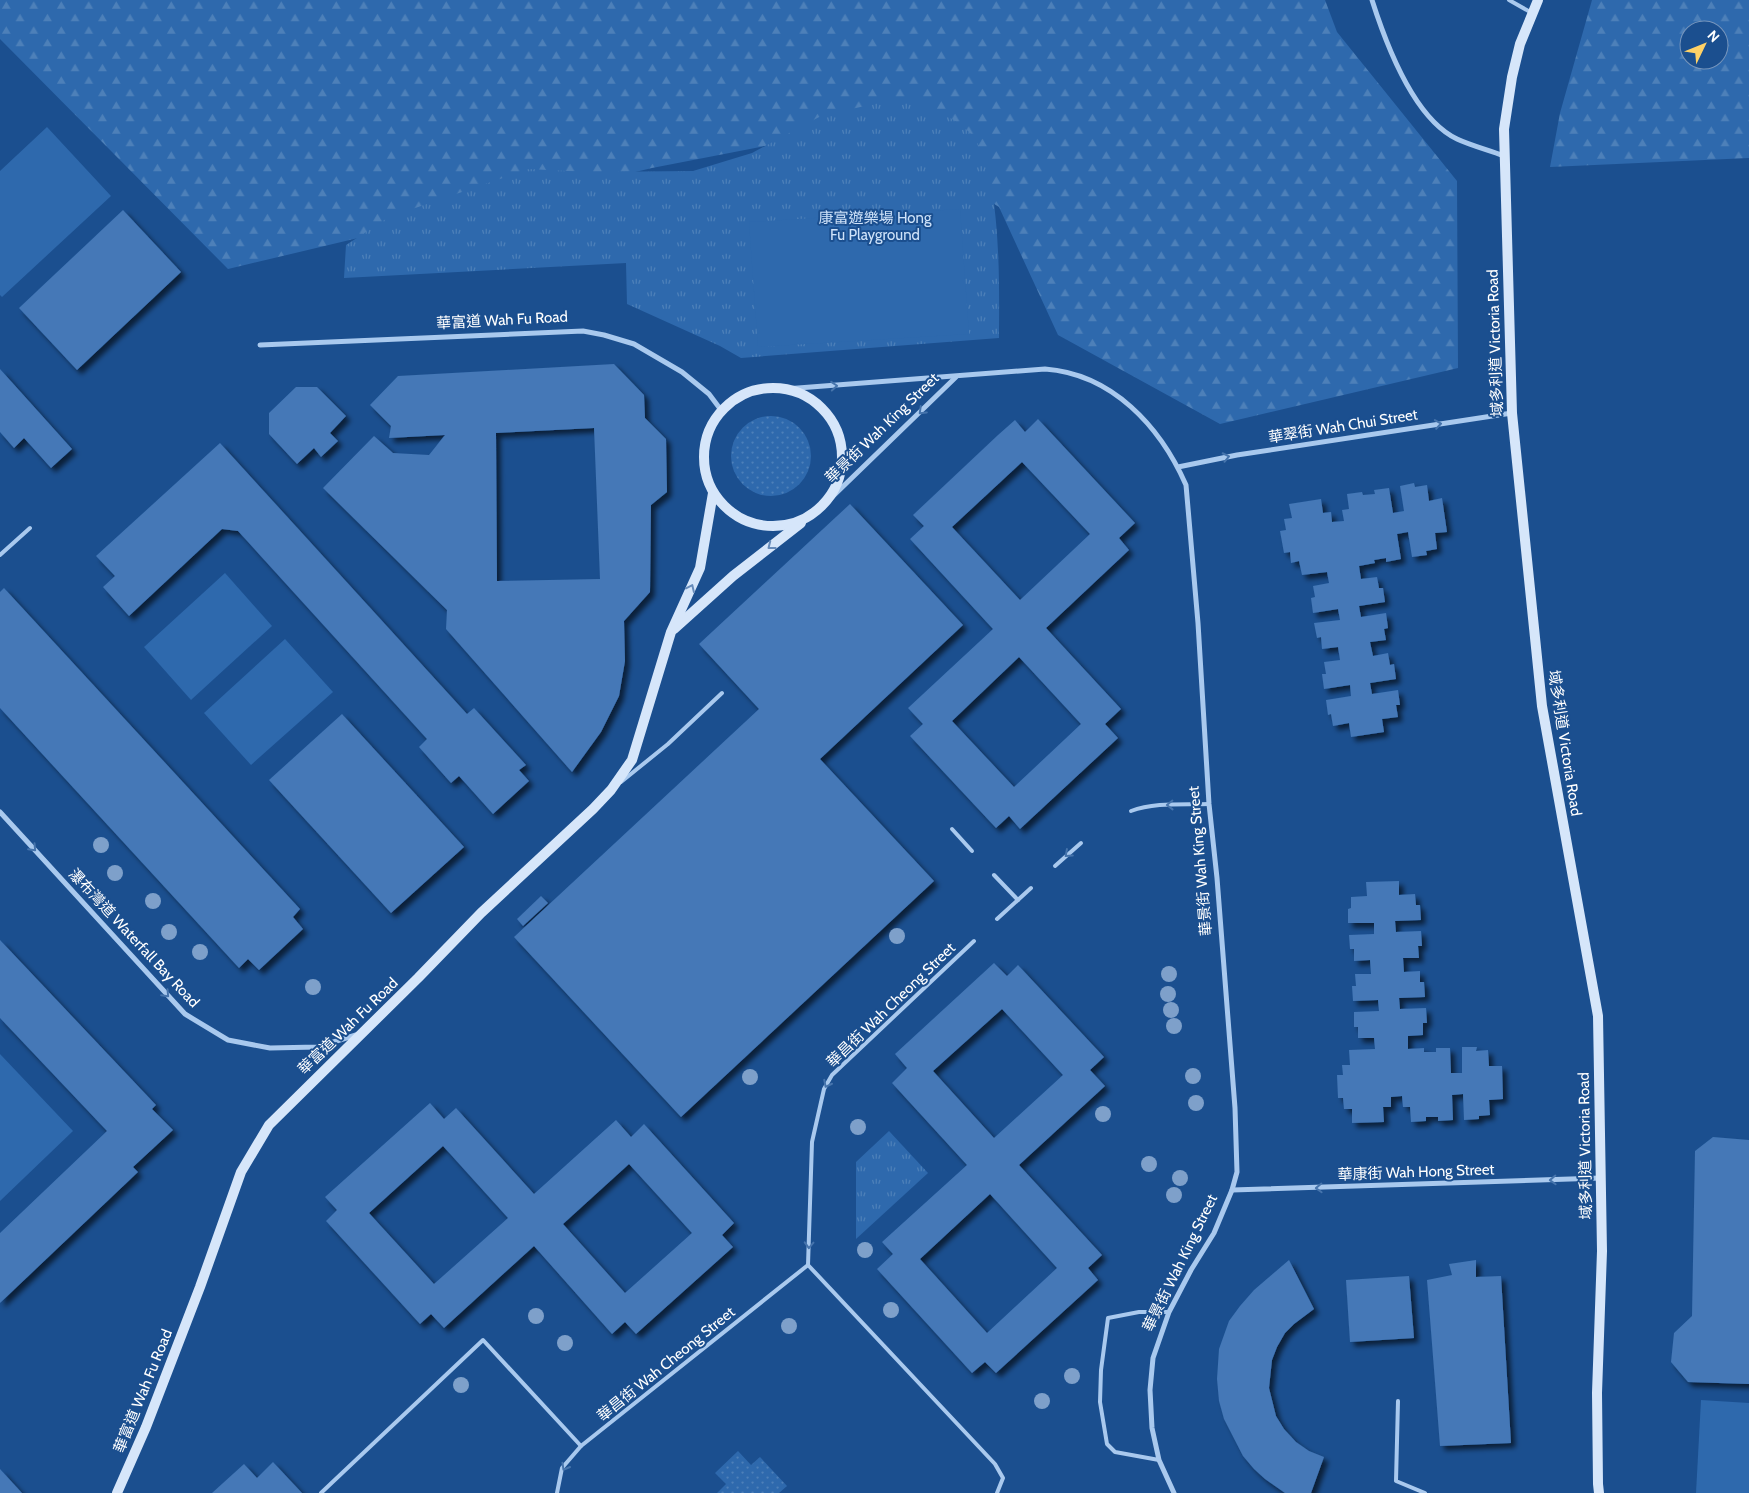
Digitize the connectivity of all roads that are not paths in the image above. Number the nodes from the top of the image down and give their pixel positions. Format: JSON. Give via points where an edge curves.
{"nodes":[{"id":1,"x":1372,"y":0,"type":"edge"},
{"id":2,"x":1509,"y":0,"type":"edge"},
{"id":3,"x":1538,"y":0,"type":"edge"},
{"id":4,"x":1532,"y":13,"type":"junction"},
{"id":5,"x":1504,"y":156,"type":"junction"},
{"id":6,"x":260,"y":346,"type":"dead end"},
{"id":7,"x":957,"y":377,"type":"junction"},
{"id":8,"x":786,"y":389,"type":"junction"},
{"id":9,"x":721,"y":410,"type":"junction"},
{"id":10,"x":1512,"y":413,"type":"junction"},
{"id":11,"x":1178,"y":467,"type":"junction"},
{"id":12,"x":713,"y":493,"type":"junction"},
{"id":13,"x":828,"y":500,"type":"junction"},
{"id":14,"x":810,"y":516,"type":"junction"},
{"id":15,"x":30,"y":528,"type":"dead end"},
{"id":16,"x":0,"y":555,"type":"edge"},
{"id":17,"x":671,"y":632,"type":"junction"},
{"id":18,"x":722,"y":693,"type":"dead end"},
{"id":19,"x":611,"y":790,"type":"junction"},
{"id":20,"x":1209,"y":804,"type":"junction"},
{"id":21,"x":1131,"y":811,"type":"dead end"},
{"id":22,"x":0,"y":812,"type":"edge"},
{"id":23,"x":952,"y":829,"type":"dead end"},
{"id":24,"x":1081,"y":843,"type":"dead end"},
{"id":25,"x":972,"y":850,"type":"dead end"},
{"id":26,"x":1055,"y":866,"type":"dead end"},
{"id":27,"x":994,"y":875,"type":"dead end"},
{"id":28,"x":1031,"y":888,"type":"dead end"},
{"id":29,"x":1018,"y":900,"type":"junction"},
{"id":30,"x":997,"y":919,"type":"dead end"},
{"id":31,"x":974,"y":941,"type":"dead end"},
{"id":32,"x":360,"y":1034,"type":"junction"},
{"id":33,"x":1601,"y":1178,"type":"junction"},
{"id":34,"x":1232,"y":1190,"type":"junction"},
{"id":35,"x":808,"y":1265,"type":"junction"},
{"id":36,"x":1169,"y":1312,"type":"junction"},
{"id":37,"x":1398,"y":1401,"type":"dead end"},
{"id":38,"x":581,"y":1446,"type":"junction"},
{"id":39,"x":1159,"y":1460,"type":"junction"},
{"id":40,"x":117,"y":1493,"type":"edge"},
{"id":41,"x":321,"y":1493,"type":"edge"},
{"id":42,"x":557,"y":1493,"type":"edge"},
{"id":43,"x":996,"y":1493,"type":"edge"},
{"id":44,"x":1174,"y":1493,"type":"edge"},
{"id":45,"x":1425,"y":1493,"type":"edge"},
{"id":46,"x":1599,"y":1493,"type":"edge"}],
"edges":[{"from":1,"to":5,"type":"street","via":[[1384,38],[1419,105],[1456,138]]},
{"from":2,"to":4,"type":"lane"},
{"from":3,"to":4,"type":"street","name":"域多利道 Victoria Road"},
{"from":4,"to":5,"type":"street","name":"域多利道 Victoria Road","via":[[1512,77],[1504,129]]},
{"from":5,"to":10,"type":"street","name":"域多利道 Victoria Road"},
{"from":6,"to":9,"type":"street","name":"華富道 Wah Fu Road","via":[[583,331],[634,344],[682,372],[709,394]]},
{"from":8,"to":7,"type":"street","name":"華景街 Wah King Street","one_way":true},
{"from":7,"to":11,"type":"street","name":"華景街 Wah King Street","via":[[1045,369],[1070,372],[1101,384],[1118,395],[1158,436]]},
{"from":7,"to":13,"type":"street","name":"華景街 Wah King Street","one_way":true},
{"from":8,"to":9,"type":"street","name":"華景街 Wah King Street","via":[[747,392]]},
{"from":8,"to":13,"type":"street","name":"華景街 Wah King Street","via":[[808,398],[822,409],[840,442],[842,457],[838,480]]},
{"from":9,"to":12,"type":"street","name":"華景街 Wah King Street","via":[[711,424],[704,447],[705,471]]},
{"from":11,"to":10,"type":"street","name":"華翠街 Wah Chui Street","one_way":true},
{"from":10,"to":33,"type":"street","name":"域多利道 Victoria Road","via":[[1542,706],[1598,1016]]},
{"from":11,"to":20,"type":"street","name":"華景街 Wah King Street","via":[[1186,485],[1188,506]]},
{"from":12,"to":14,"type":"street","name":"華景街 Wah King Street","via":[[729,511],[760,526],[794,524]]},
{"from":17,"to":12,"type":"street","name":"華富道 Wah Fu Road","one_way":true,"via":[[700,568]]},
{"from":13,"to":14,"type":"street","name":"華景街 Wah King Street"},
{"from":14,"to":17,"type":"street","one_way":true,"via":[[733,576]]},
{"from":15,"to":16,"type":"lane"},
{"from":17,"to":19,"type":"street","name":"華富道 Wah Fu Road","via":[[632,760]]},
{"from":18,"to":19,"type":"lane","via":[[668,744]]},
{"from":19,"to":32,"type":"street","name":"華富道 Wah Fu Road"},
{"from":20,"to":21,"type":"lane","one_way":true,"via":[[1160,805]]},
{"from":20,"to":34,"type":"street","name":"華景街 Wah King Street","via":[[1234,1108],[1237,1172]]},
{"from":22,"to":32,"type":"street","name":"瀑布灣道 Waterfall Bay Road","one_way":true,"via":[[194,1020],[228,1040],[270,1048],[316,1047]]},
{"from":23,"to":25,"type":"lane"},
{"from":24,"to":26,"type":"lane","one_way":true},
{"from":27,"to":29,"type":"lane"},
{"from":28,"to":29,"type":"lane"},
{"from":29,"to":30,"type":"lane"},
{"from":31,"to":35,"type":"lane","name":"華昌街 Wah Cheong Street","one_way":true,"via":[[832,1075],[824,1089],[812,1142]]},
{"from":32,"to":40,"type":"street","name":"華富道 Wah Fu Road","via":[[269,1125],[241,1172],[146,1427]]},
{"from":33,"to":34,"type":"street","name":"華康街 Wah Hong Street","one_way":true},
{"from":33,"to":46,"type":"street","name":"域多利道 Victoria Road","via":[[1602,1251],[1596,1393]]},
{"from":34,"to":36,"type":"street","name":"華景街 Wah King Street","via":[[1214,1233]]},
{"from":35,"to":38,"type":"lane","name":"華昌街 Wah Cheong Street"},
{"from":35,"to":43,"type":"lane","via":[[995,1464],[1003,1478]]},
{"from":36,"to":39,"type":"street","name":"華景街 Wah King Street","via":[[1153,1358],[1150,1390],[1152,1428]]},
{"from":36,"to":39,"type":"lane","via":[[1139,1312],[1108,1318],[1100,1370],[1100,1402],[1107,1444],[1115,1452]]},
{"from":37,"to":45,"type":"lane","via":[[1396,1481]]},
{"from":38,"to":41,"type":"lane","via":[[483,1340]]},
{"from":38,"to":42,"type":"lane","name":"華昌街 Wah Cheong Street","one_way":true,"via":[[562,1468]]},
{"from":39,"to":44,"type":"street","name":"華景街 Wah King Street"}]}
